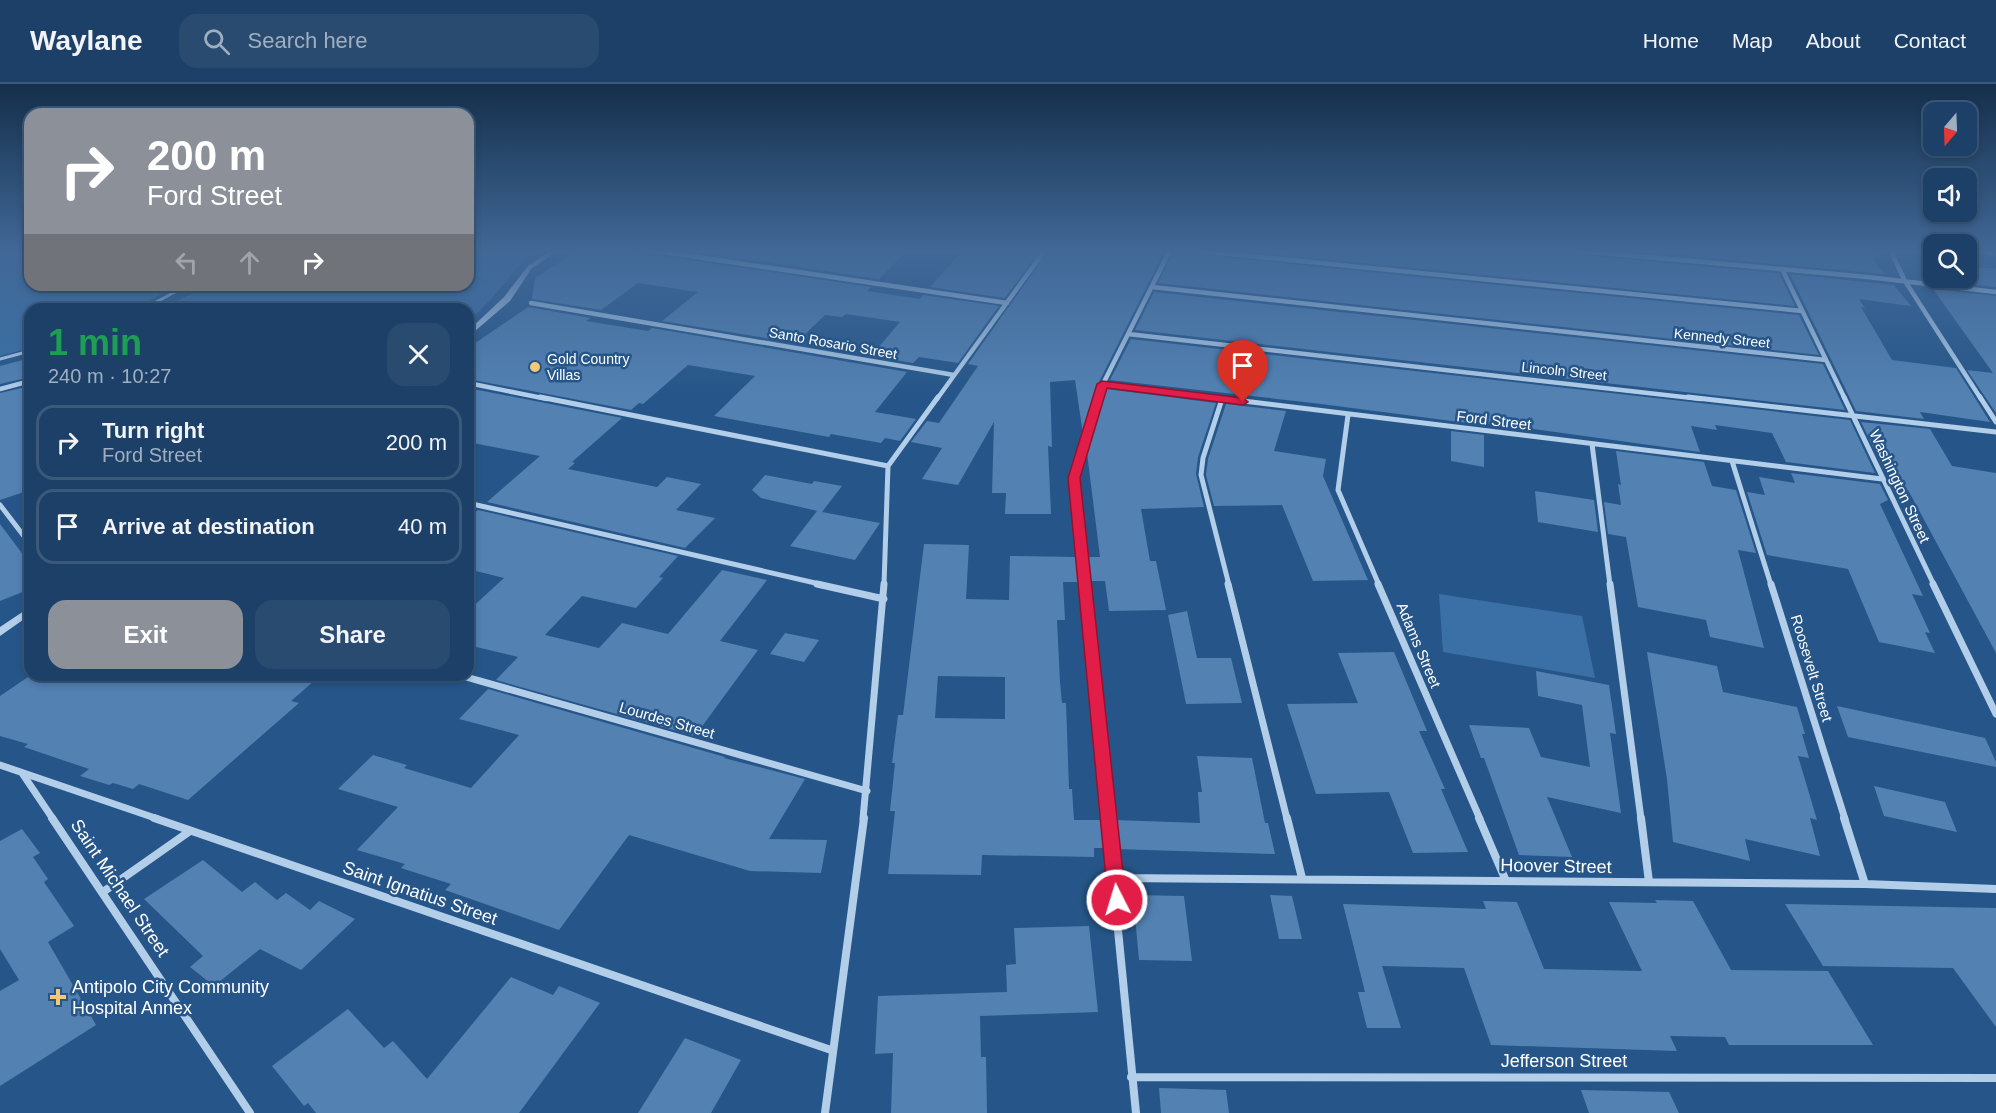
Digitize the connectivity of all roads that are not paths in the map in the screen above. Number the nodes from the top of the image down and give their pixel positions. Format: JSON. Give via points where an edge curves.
{"nodes":[{"id":1,"x":508,"y":298,"type":"edge"},
{"id":2,"x":973,"y":298,"type":"edge"},
{"id":3,"x":1011,"y":298,"type":"edge"},
{"id":4,"x":1146,"y":298,"type":"edge"},
{"id":5,"x":1254,"y":298,"type":"edge"},
{"id":6,"x":1672,"y":298,"type":"edge"},
{"id":7,"x":1796,"y":298,"type":"edge"},
{"id":8,"x":1916,"y":298,"type":"edge"},
{"id":9,"x":531,"y":303,"type":"dead end"},
{"id":10,"x":1007,"y":303,"type":"junction"},
{"id":11,"x":1802,"y":311,"type":"junction"},
{"id":12,"x":474,"y":329,"type":"edge"},
{"id":13,"x":1128,"y":334,"type":"junction"},
{"id":14,"x":24,"y":353,"type":"edge"},
{"id":15,"x":0,"y":359,"type":"edge"},
{"id":16,"x":1826,"y":360,"type":"junction"},
{"id":17,"x":954,"y":375,"type":"junction"},
{"id":18,"x":24,"y":383,"type":"edge"},
{"id":19,"x":474,"y":383,"type":"edge"},
{"id":20,"x":1102,"y":384,"type":"junction"},
{"id":21,"x":0,"y":389,"type":"edge"},
{"id":22,"x":1222,"y":399,"type":"junction"},
{"id":23,"x":1348,"y":415,"type":"junction"},
{"id":24,"x":1854,"y":416,"type":"junction"},
{"id":25,"x":1996,"y":422,"type":"edge"},
{"id":26,"x":1996,"y":432,"type":"edge"},
{"id":27,"x":1592,"y":444,"type":"junction"},
{"id":28,"x":1732,"y":461,"type":"junction"},
{"id":29,"x":888,"y":466,"type":"junction"},
{"id":30,"x":1882,"y":479,"type":"junction"},
{"id":31,"x":474,"y":504,"type":"edge"},
{"id":32,"x":0,"y":505,"type":"edge"},
{"id":33,"x":24,"y":536,"type":"edge"},
{"id":34,"x":884,"y":599,"type":"junction"},
{"id":35,"x":24,"y":614,"type":"edge"},
{"id":36,"x":0,"y":632,"type":"edge"},
{"id":37,"x":474,"y":679,"type":"edge"},
{"id":38,"x":1996,"y":714,"type":"edge"},
{"id":39,"x":0,"y":765,"type":"edge"},
{"id":40,"x":21,"y":773,"type":"junction"},
{"id":41,"x":867,"y":791,"type":"junction"},
{"id":42,"x":190,"y":831,"type":"junction"},
{"id":43,"x":1115,"y":878,"type":"junction"},
{"id":44,"x":1302,"y":878,"type":"junction"},
{"id":45,"x":1506,"y":881,"type":"junction"},
{"id":46,"x":1649,"y":882,"type":"junction"},
{"id":47,"x":1865,"y":884,"type":"junction"},
{"id":48,"x":1996,"y":889,"type":"edge"},
{"id":49,"x":103,"y":892,"type":"junction"},
{"id":50,"x":831,"y":1050,"type":"junction"},
{"id":51,"x":1131,"y":1077,"type":"junction"},
{"id":52,"x":1996,"y":1078,"type":"edge"},
{"id":53,"x":250,"y":1113,"type":"edge"},
{"id":54,"x":825,"y":1113,"type":"edge"},
{"id":55,"x":1136,"y":1113,"type":"edge"}],
"edges":[{"from":1,"to":12,"type":"street"},
{"from":2,"to":10,"type":"street"},
{"from":3,"to":10,"type":"street"},
{"from":4,"to":13,"type":"street"},
{"from":5,"to":16,"type":"street","name":"Kennedy Street"},
{"from":6,"to":11,"type":"street"},
{"from":7,"to":11,"type":"street","name":"Washington Street"},
{"from":8,"to":25,"type":"street"},
{"from":9,"to":17,"type":"street","name":"Santo Rosario Street"},
{"from":10,"to":17,"type":"street"},
{"from":11,"to":16,"type":"street","name":"Washington Street"},
{"from":13,"to":20,"type":"street"},
{"from":13,"to":24,"type":"street","name":"Lincoln Street"},
{"from":14,"to":15,"type":"lane"},
{"from":16,"to":24,"type":"street","name":"Washington Street"},
{"from":17,"to":29,"type":"street"},
{"from":18,"to":21,"type":"street"},
{"from":19,"to":29,"type":"street"},
{"from":20,"to":22,"type":"street","name":"Ford Street"},
{"from":20,"to":43,"type":"street","via":[[1074,478]]},
{"from":22,"to":23,"type":"street","name":"Ford Street"},
{"from":22,"to":44,"type":"street","via":[[1203,458],[1202,475]]},
{"from":23,"to":27,"type":"street","name":"Ford Street"},
{"from":23,"to":45,"type":"street","name":"Adams Street","via":[[1338,490]]},
{"from":24,"to":26,"type":"street","name":"Lincoln Street"},
{"from":24,"to":30,"type":"street","name":"Washington Street"},
{"from":27,"to":28,"type":"street","name":"Ford Street"},
{"from":27,"to":46,"type":"street"},
{"from":28,"to":30,"type":"street","name":"Ford Street"},
{"from":28,"to":47,"type":"street","name":"Roosevelt Street"},
{"from":29,"to":34,"type":"street"},
{"from":30,"to":38,"type":"street","name":"Washington Street"},
{"from":31,"to":34,"type":"street"},
{"from":32,"to":33,"type":"street"},
{"from":34,"to":41,"type":"street"},
{"from":35,"to":36,"type":"street"},
{"from":37,"to":41,"type":"street","name":"Lourdes Street"},
{"from":39,"to":40,"type":"street","name":"Saint Ignatius Street"},
{"from":40,"to":42,"type":"street","name":"Saint Ignatius Street"},
{"from":40,"to":49,"type":"street","name":"Saint Michael Street"},
{"from":41,"to":50,"type":"street"},
{"from":42,"to":49,"type":"street"},
{"from":42,"to":50,"type":"street","name":"Saint Ignatius Street"},
{"from":43,"to":44,"type":"street","name":"Hoover Street"},
{"from":43,"to":51,"type":"street"},
{"from":44,"to":45,"type":"street","name":"Hoover Street"},
{"from":45,"to":46,"type":"street","name":"Hoover Street"},
{"from":46,"to":47,"type":"street","name":"Hoover Street"},
{"from":47,"to":48,"type":"street","name":"Hoover Street"},
{"from":49,"to":53,"type":"street","name":"Saint Michael Street"},
{"from":50,"to":54,"type":"street"},
{"from":51,"to":52,"type":"street","name":"Jefferson Street"},
{"from":51,"to":55,"type":"street"}]}
